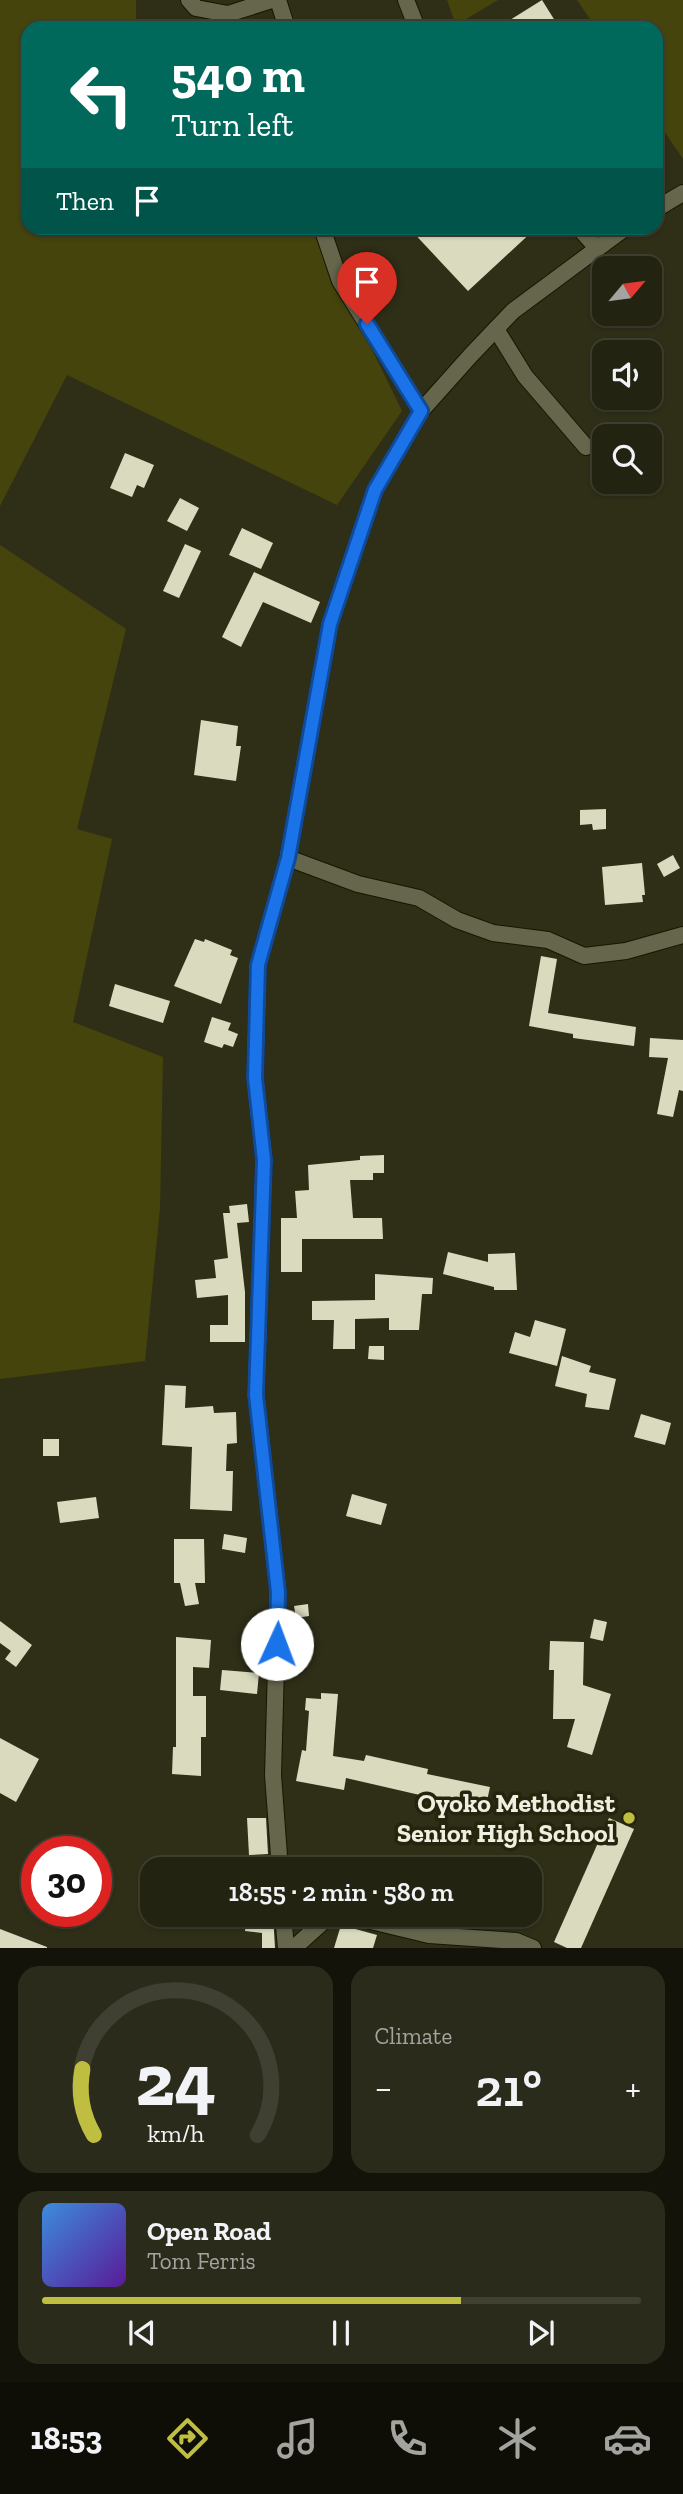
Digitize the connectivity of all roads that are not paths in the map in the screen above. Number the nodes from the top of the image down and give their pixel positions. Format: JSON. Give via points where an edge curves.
{"nodes":[{"id":1,"x":190,"y":0,"type":"edge"},
{"id":2,"x":272,"y":0,"type":"edge"},
{"id":3,"x":278,"y":0,"type":"edge"},
{"id":4,"x":406,"y":0,"type":"edge"},
{"id":5,"x":285,"y":21,"type":"edge"},
{"id":6,"x":414,"y":21,"type":"edge"},
{"id":7,"x":683,"y":193,"type":"edge"},
{"id":8,"x":663,"y":205,"type":"edge"},
{"id":9,"x":325,"y":235,"type":"edge"},
{"id":10,"x":585,"y":235,"type":"edge"},
{"id":11,"x":615,"y":235,"type":"edge"},
{"id":12,"x":597,"y":248,"type":"junction"},
{"id":13,"x":496,"y":330,"type":"junction"},
{"id":14,"x":421,"y":411,"type":"junction"},
{"id":15,"x":586,"y":447,"type":"dead end"},
{"id":16,"x":288,"y":858,"type":"junction"},
{"id":17,"x":683,"y":935,"type":"edge"},
{"id":18,"x":279,"y":1857,"type":"edge"},
{"id":19,"x":284,"y":1927,"type":"edge"},
{"id":20,"x":317,"y":1927,"type":"edge"},
{"id":21,"x":395,"y":1927,"type":"edge"},
{"id":22,"x":286,"y":1948,"type":"edge"},
{"id":23,"x":293,"y":1948,"type":"edge"},
{"id":24,"x":533,"y":1948,"type":"edge"}],
"edges":[{"from":1,"to":2,"type":"street","via":[[196,8],[228,14]]},
{"from":3,"to":5,"type":"street"},
{"from":4,"to":6,"type":"street"},
{"from":7,"to":8,"type":"street"},
{"from":9,"to":14,"type":"street","via":[[341,281]]},
{"from":10,"to":12,"type":"street"},
{"from":11,"to":12,"type":"street"},
{"from":12,"to":13,"type":"street","via":[[513,311]]},
{"from":13,"to":14,"type":"street"},
{"from":13,"to":15,"type":"street","via":[[525,376]]},
{"from":14,"to":16,"type":"street","via":[[375,490],[330,624]]},
{"from":16,"to":17,"type":"street","via":[[358,884],[419,898],[457,920],[493,933],[548,940],[584,956],[626,951]]},
{"from":16,"to":18,"type":"street","via":[[258,965],[255,1078],[264,1160],[256,1395],[278,1592],[273,1775]]},
{"from":19,"to":22,"type":"street"},
{"from":20,"to":23,"type":"street"},
{"from":21,"to":24,"type":"street","via":[[429,1935],[516,1941]]}]}
